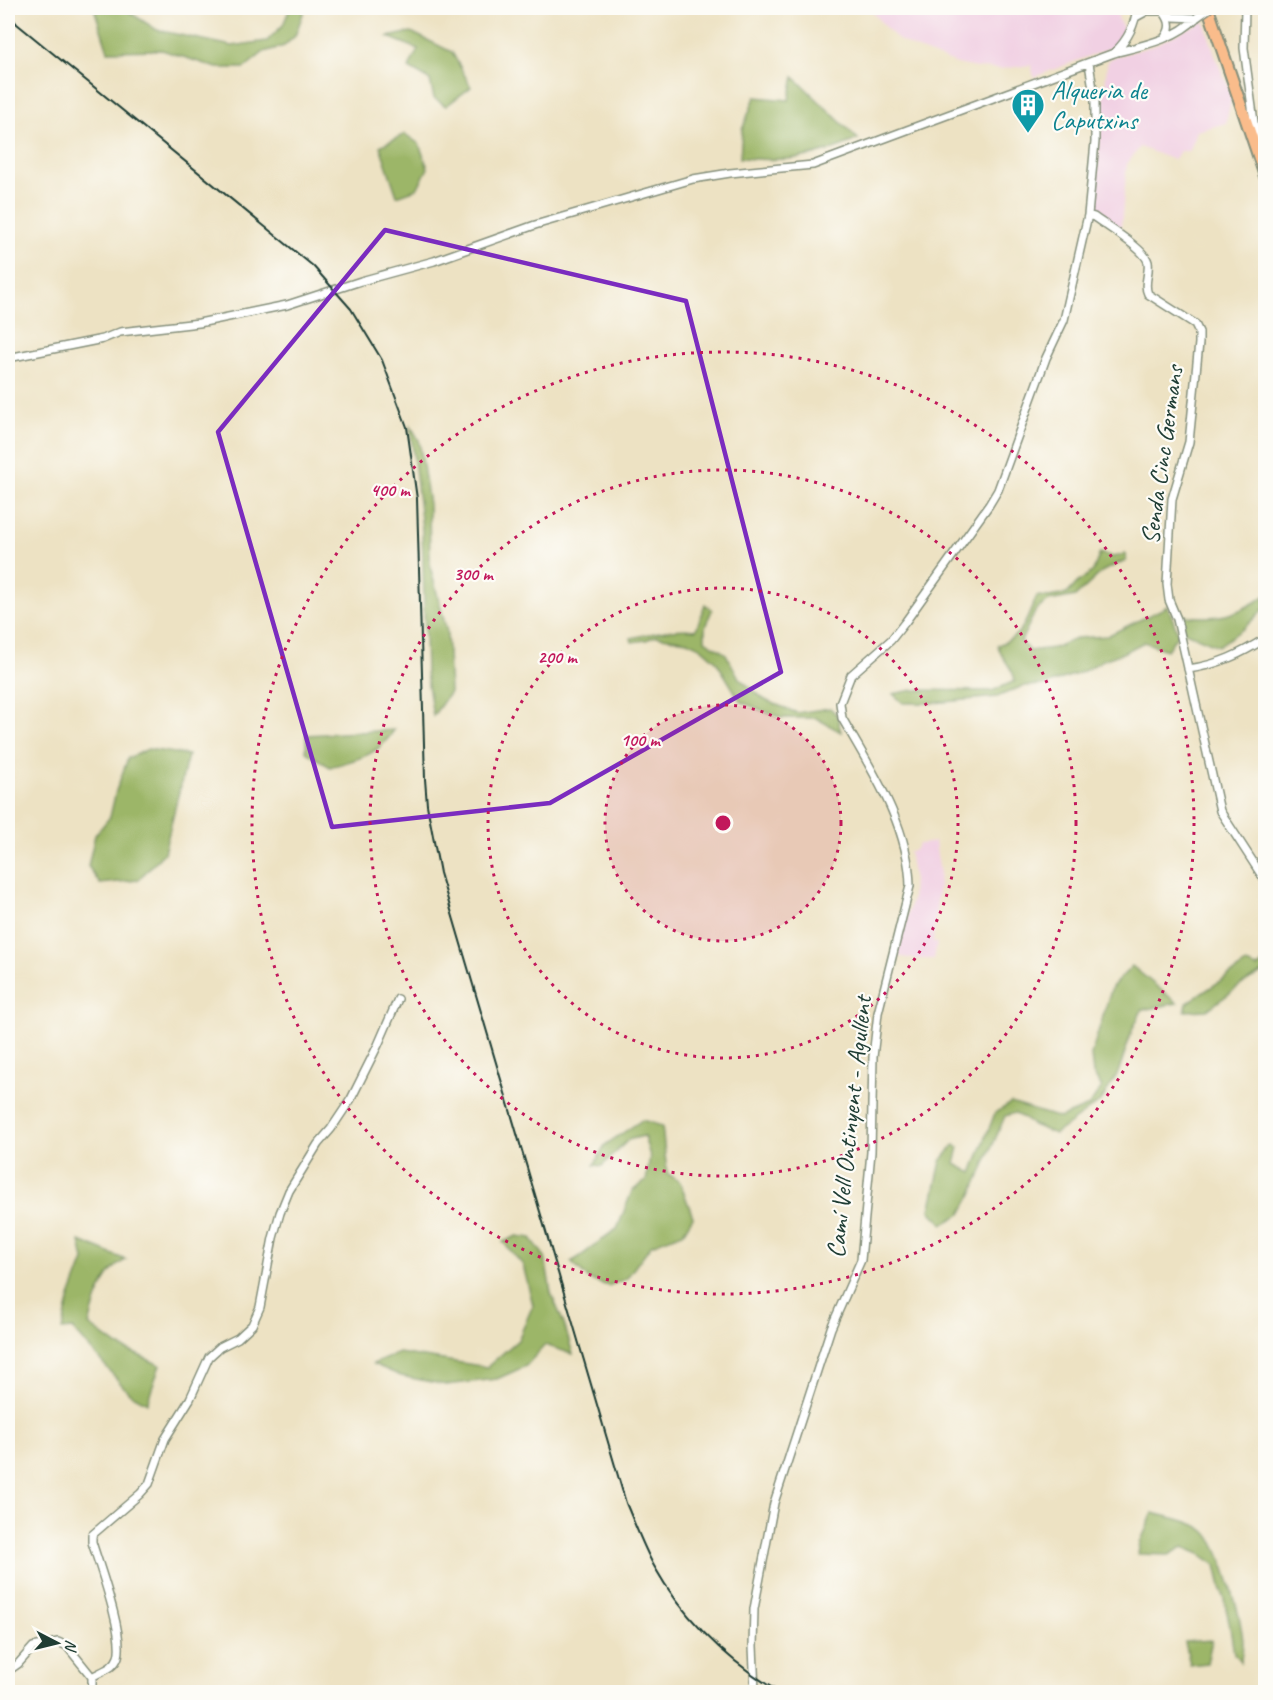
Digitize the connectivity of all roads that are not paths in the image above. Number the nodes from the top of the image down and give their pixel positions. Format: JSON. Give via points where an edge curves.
{"nodes":[{"id":1,"x":1137,"y":8,"type":"edge"},
{"id":2,"x":1209,"y":8,"type":"edge"},
{"id":3,"x":1245,"y":8,"type":"edge"},
{"id":4,"x":1159,"y":10,"type":"edge"},
{"id":5,"x":1136,"y":17,"type":"junction"},
{"id":6,"x":1196,"y":18,"type":"junction"},
{"id":7,"x":1130,"y":33,"type":"junction"},
{"id":8,"x":1165,"y":37,"type":"junction"},
{"id":9,"x":1142,"y":45,"type":"junction"},
{"id":10,"x":1114,"y":53,"type":"junction"},
{"id":11,"x":1089,"y":63,"type":"junction"},
{"id":12,"x":1259,"y":160,"type":"junction"},
{"id":13,"x":1266,"y":179,"type":"edge"},
{"id":14,"x":1088,"y":215,"type":"junction"},
{"id":15,"x":8,"y":358,"type":"edge"},
{"id":16,"x":1266,"y":638,"type":"edge"},
{"id":17,"x":1188,"y":669,"type":"junction"},
{"id":18,"x":1266,"y":882,"type":"edge"},
{"id":19,"x":398,"y":999,"type":"dead end"},
{"id":20,"x":8,"y":1671,"type":"edge"},
{"id":21,"x":92,"y":1677,"type":"junction"},
{"id":22,"x":95,"y":1692,"type":"edge"},
{"id":23,"x":755,"y":1692,"type":"edge"}],
"edges":[{"from":1,"to":5,"type":"street"},
{"from":2,"to":6,"type":"street","bridge":true},
{"from":2,"to":12,"type":"main road"},
{"from":3,"to":12,"type":"street","via":[[1245,61]]},
{"from":4,"to":5,"type":"street"},
{"from":4,"to":6,"type":"street","via":[[1178,18]]},
{"from":4,"to":8,"type":"street","via":[[1170,23]]},
{"from":5,"to":7,"type":"street"},
{"from":6,"to":8,"type":"street"},
{"from":7,"to":9,"type":"street"},
{"from":7,"to":10,"type":"street"},
{"from":8,"to":9,"type":"street"},
{"from":9,"to":10,"type":"street"},
{"from":10,"to":11,"type":"street"},
{"from":11,"to":14,"type":"street","name":"Camí Vell Ontinyent - Agullent","via":[[1095,102],[1095,142]]},
{"from":11,"to":15,"type":"street","via":[[813,165],[693,179],[286,305],[199,323],[120,332]]},
{"from":12,"to":13,"type":"main road"},
{"from":14,"to":17,"type":"street","name":"Senda Cinc Germans","via":[[1143,253],[1148,263],[1148,294],[1194,324],[1198,332],[1190,436],[1172,499],[1167,584]]},
{"from":14,"to":23,"type":"street","name":"Camí Vell Ontinyent - Agullent","via":[[1064,320],[1046,358],[998,490],[891,640],[851,675],[840,703],[842,718],[888,801],[900,832],[910,886],[878,1013],[861,1260],[831,1328],[774,1503],[754,1610]]},
{"from":16,"to":17,"type":"street","via":[[1220,662]]},
{"from":17,"to":18,"type":"street","name":"Senda Cinc Germans","via":[[1220,811]]},
{"from":19,"to":21,"type":"street","via":[[351,1100],[289,1191],[252,1325],[209,1357],[190,1399],[165,1439],[149,1484],[92,1535],[119,1645],[118,1659]]},
{"from":20,"to":21,"type":"street","via":[[33,1647],[58,1642],[67,1646]]},
{"from":21,"to":22,"type":"street"}]}
